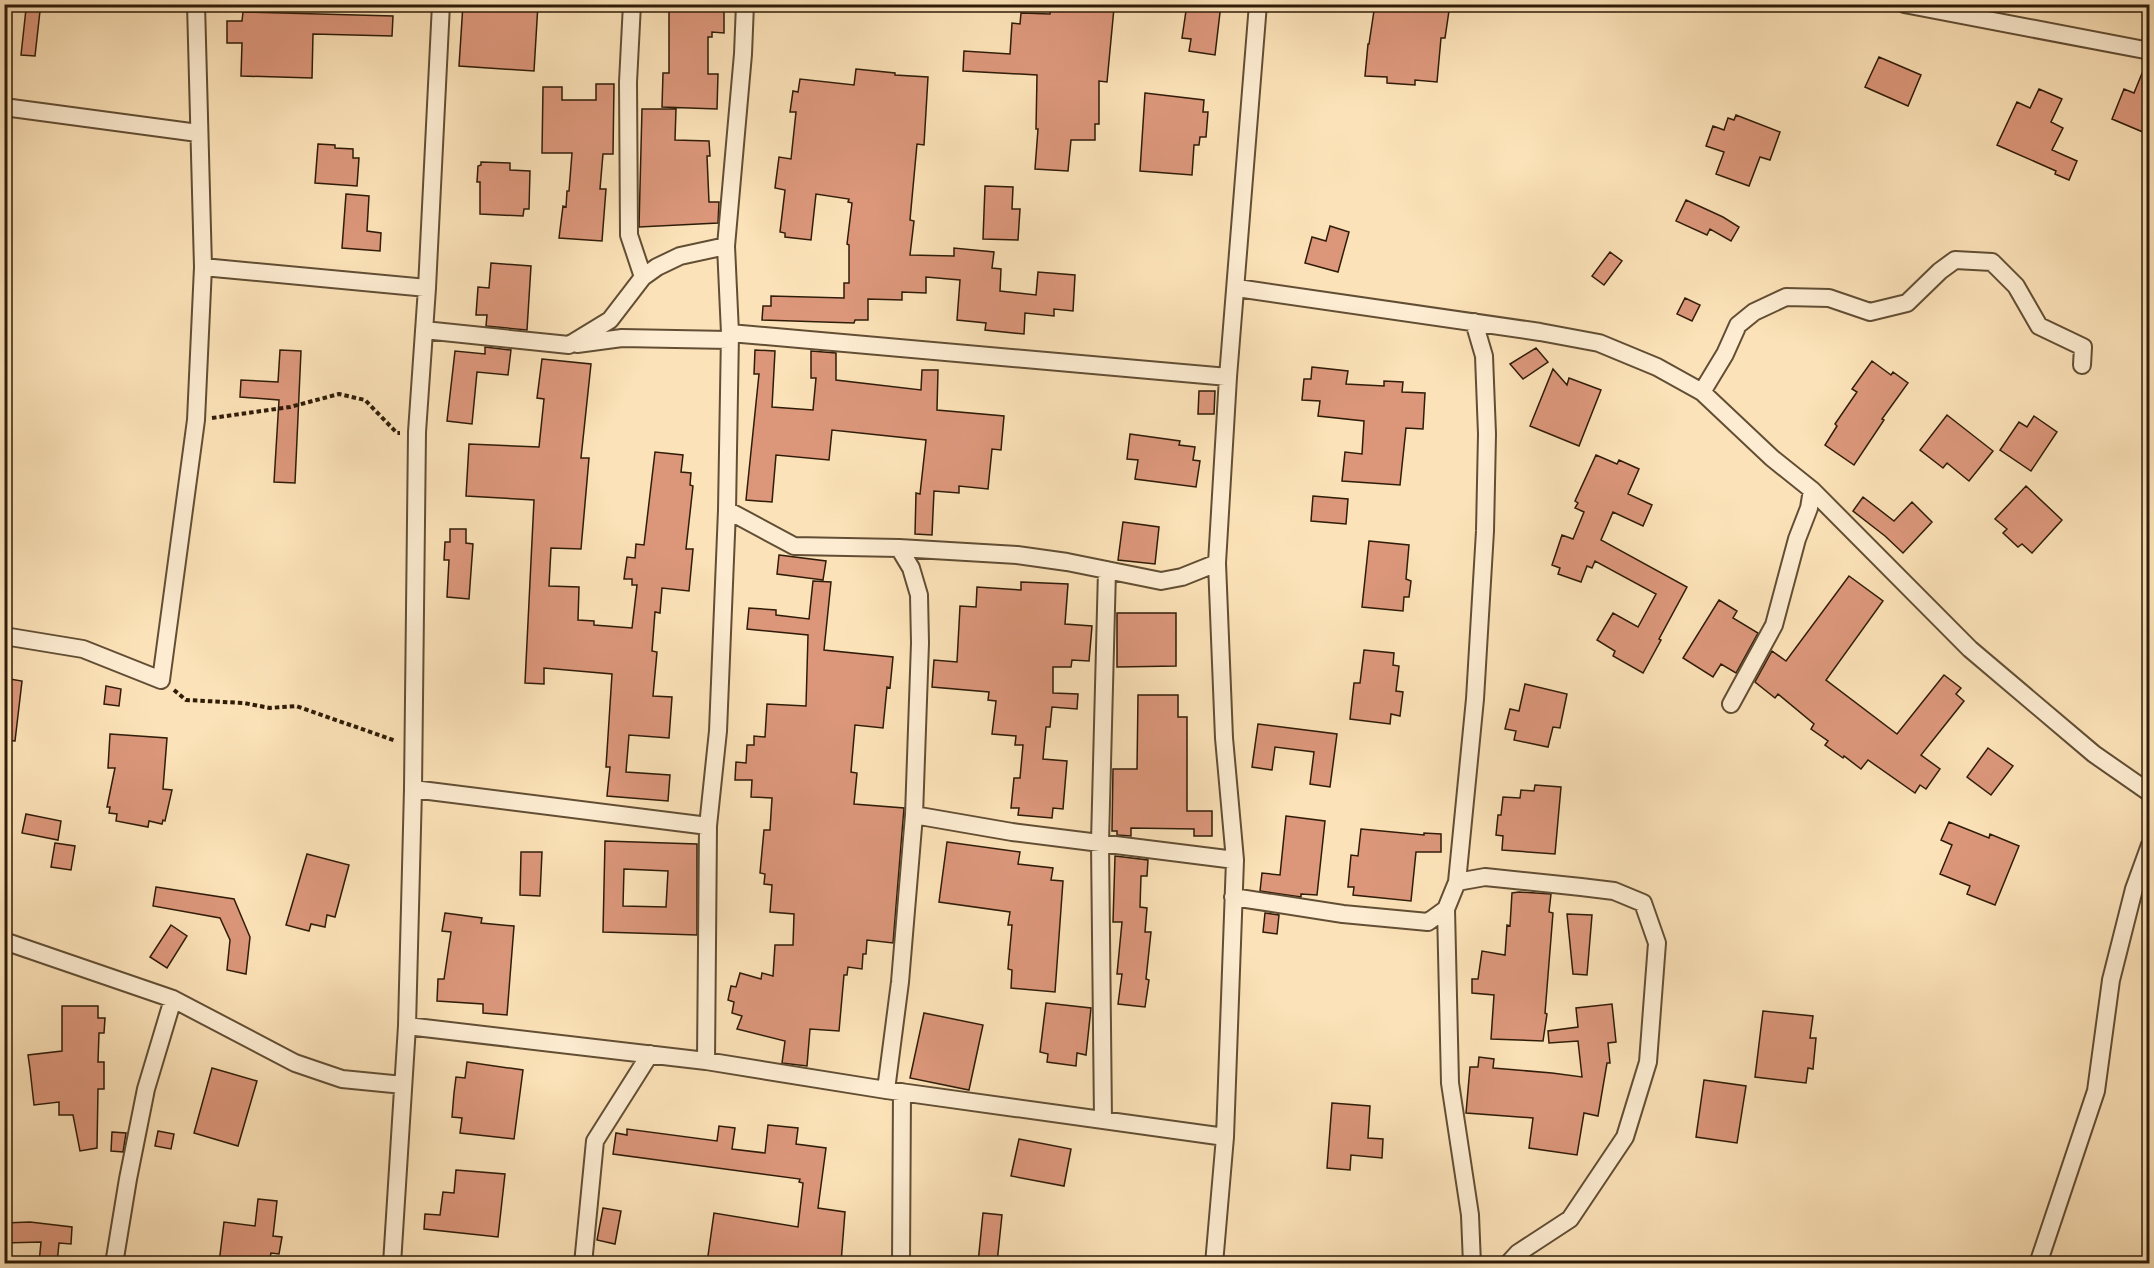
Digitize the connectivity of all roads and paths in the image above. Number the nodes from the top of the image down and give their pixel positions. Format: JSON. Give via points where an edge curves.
{"nodes":[{"id":1,"x":196,"y":4,"type":"edge"},
{"id":2,"x":441,"y":4,"type":"edge"},
{"id":3,"x":632,"y":4,"type":"edge"},
{"id":4,"x":745,"y":4,"type":"edge"},
{"id":5,"x":1258,"y":4,"type":"edge"},
{"id":6,"x":1904,"y":4,"type":"edge"},
{"id":7,"x":2150,"y":51,"type":"edge"},
{"id":8,"x":4,"y":107,"type":"edge"},
{"id":9,"x":198,"y":133,"type":"junction"},
{"id":10,"x":726,"y":246,"type":"junction"},
{"id":11,"x":203,"y":267,"type":"junction"},
{"id":12,"x":643,"y":277,"type":"junction"},
{"id":13,"x":427,"y":288,"type":"junction"},
{"id":14,"x":1237,"y":288,"type":"junction"},
{"id":15,"x":1474,"y":321,"type":"junction"},
{"id":16,"x":424,"y":330,"type":"junction"},
{"id":17,"x":729,"y":336,"type":"junction"},
{"id":18,"x":569,"y":345,"type":"junction"},
{"id":19,"x":2082,"y":365,"type":"dead end"},
{"id":20,"x":1228,"y":377,"type":"junction"},
{"id":21,"x":1702,"y":392,"type":"junction"},
{"id":22,"x":196,"y":420,"type":"junction"},
{"id":23,"x":417,"y":432,"type":"junction"},
{"id":24,"x":1812,"y":490,"type":"junction"},
{"id":25,"x":727,"y":510,"type":"junction"},
{"id":26,"x":899,"y":548,"type":"junction"},
{"id":27,"x":1217,"y":563,"type":"junction"},
{"id":28,"x":1107,"y":570,"type":"junction"},
{"id":29,"x":4,"y":636,"type":"edge"},
{"id":30,"x":161,"y":680,"type":"junction"},
{"id":31,"x":1731,"y":704,"type":"dead end"},
{"id":32,"x":413,"y":746,"type":"junction"},
{"id":33,"x":413,"y":789,"type":"junction"},
{"id":34,"x":2150,"y":793,"type":"edge"},
{"id":35,"x":914,"y":815,"type":"junction"},
{"id":36,"x":708,"y":826,"type":"junction"},
{"id":37,"x":1100,"y":842,"type":"junction"},
{"id":38,"x":2150,"y":845,"type":"edge"},
{"id":39,"x":1235,"y":860,"type":"junction"},
{"id":40,"x":1457,"y":882,"type":"junction"},
{"id":41,"x":1233,"y":897,"type":"junction"},
{"id":42,"x":1446,"y":909,"type":"junction"},
{"id":43,"x":4,"y":941,"type":"edge"},
{"id":44,"x":173,"y":999,"type":"junction"},
{"id":45,"x":407,"y":1026,"type":"junction"},
{"id":46,"x":650,"y":1054,"type":"junction"},
{"id":47,"x":706,"y":1060,"type":"junction"},
{"id":48,"x":403,"y":1085,"type":"junction"},
{"id":49,"x":894,"y":1091,"type":"junction"},
{"id":50,"x":1103,"y":1120,"type":"junction"},
{"id":51,"x":1225,"y":1137,"type":"junction"},
{"id":52,"x":114,"y":1263,"type":"edge"},
{"id":53,"x":392,"y":1263,"type":"edge"},
{"id":54,"x":583,"y":1263,"type":"edge"},
{"id":55,"x":902,"y":1263,"type":"edge"},
{"id":56,"x":1214,"y":1263,"type":"edge"},
{"id":57,"x":1472,"y":1263,"type":"edge"},
{"id":58,"x":1508,"y":1263,"type":"edge"},
{"id":59,"x":2038,"y":1263,"type":"edge"}],
"edges":[{"from":1,"to":9,"type":"street"},
{"from":2,"to":13,"type":"street"},
{"from":3,"to":12,"type":"street","via":[[629,235]]},
{"from":4,"to":10,"type":"street"},
{"from":5,"to":14,"type":"street"},
{"from":6,"to":7,"type":"street"},
{"from":8,"to":9,"type":"street"},
{"from":9,"to":11,"type":"street"},
{"from":10,"to":12,"type":"street","via":[[680,256]]},
{"from":10,"to":17,"type":"street"},
{"from":11,"to":13,"type":"street"},
{"from":11,"to":22,"type":"street"},
{"from":12,"to":18,"type":"street","via":[[610,320]]},
{"from":13,"to":16,"type":"street"},
{"from":14,"to":15,"type":"street"},
{"from":14,"to":20,"type":"street"},
{"from":15,"to":21,"type":"street","via":[[1599,343],[1658,367]]},
{"from":15,"to":40,"type":"street","via":[[1484,356],[1485,531],[1475,699]]},
{"from":16,"to":18,"type":"street"},
{"from":16,"to":23,"type":"street"},
{"from":17,"to":18,"type":"street","via":[[622,338]]},
{"from":17,"to":20,"type":"street"},
{"from":17,"to":25,"type":"street"},
{"from":19,"to":21,"type":"street","via":[[2083,347],[2039,326],[2016,286],[1992,262],[1955,260],[1907,303],[1870,312],[1829,298],[1786,297],[1754,312],[1738,326]]},
{"from":20,"to":27,"type":"street"},
{"from":21,"to":24,"type":"street"},
{"from":22,"to":23,"type":"path","via":[[291,407],[339,394],[365,400],[397,433]]},
{"from":22,"to":30,"type":"street"},
{"from":23,"to":32,"type":"street"},
{"from":24,"to":31,"type":"street","via":[[1774,625]]},
{"from":24,"to":34,"type":"street","via":[[1970,649],[2094,754]]},
{"from":25,"to":26,"type":"street","via":[[794,546]]},
{"from":25,"to":36,"type":"street","via":[[718,732]]},
{"from":26,"to":28,"type":"street","via":[[1017,555]]},
{"from":26,"to":35,"type":"street","via":[[911,568],[919,595]]},
{"from":27,"to":28,"type":"street","via":[[1161,581]]},
{"from":27,"to":39,"type":"street","via":[[1224,738]]},
{"from":28,"to":37,"type":"street"},
{"from":29,"to":30,"type":"street","via":[[82,650]]},
{"from":30,"to":32,"type":"path","via":[[186,700],[270,708],[296,706]]},
{"from":32,"to":33,"type":"street"},
{"from":33,"to":36,"type":"street"},
{"from":33,"to":45,"type":"street"},
{"from":35,"to":37,"type":"street"},
{"from":35,"to":49,"type":"street"},
{"from":36,"to":47,"type":"street"},
{"from":37,"to":39,"type":"street"},
{"from":37,"to":50,"type":"street"},
{"from":38,"to":59,"type":"street","via":[[2134,889],[2111,980],[2096,1091]]},
{"from":39,"to":41,"type":"street"},
{"from":40,"to":42,"type":"street"},
{"from":40,"to":58,"type":"street","via":[[1485,878],[1614,891],[1643,903],[1657,943],[1647,1062],[1625,1137],[1570,1219]]},
{"from":41,"to":42,"type":"street","via":[[1428,922]]},
{"from":41,"to":51,"type":"street"},
{"from":42,"to":57,"type":"street","via":[[1450,1083],[1470,1215]]},
{"from":43,"to":44,"type":"street"},
{"from":44,"to":48,"type":"street","via":[[295,1064],[342,1079]]},
{"from":44,"to":52,"type":"street","via":[[146,1089]]},
{"from":45,"to":46,"type":"street"},
{"from":45,"to":48,"type":"street"},
{"from":46,"to":47,"type":"street"},
{"from":46,"to":54,"type":"street","via":[[595,1141]]},
{"from":47,"to":49,"type":"street"},
{"from":48,"to":53,"type":"street"},
{"from":49,"to":50,"type":"street"},
{"from":49,"to":55,"type":"street"},
{"from":50,"to":51,"type":"street"},
{"from":51,"to":56,"type":"street"}]}
